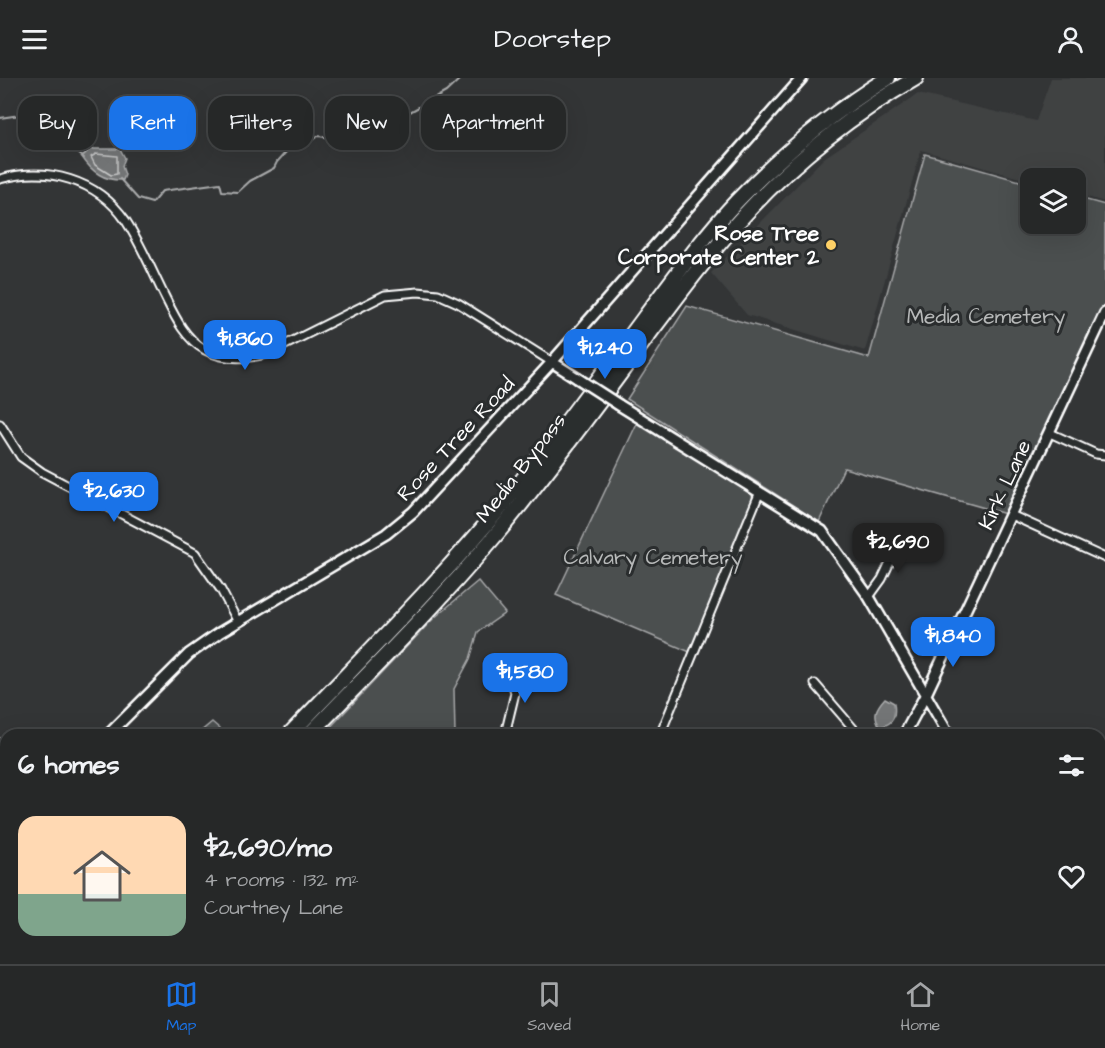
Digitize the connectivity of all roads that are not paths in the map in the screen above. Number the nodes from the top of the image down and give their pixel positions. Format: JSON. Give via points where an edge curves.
{"nodes":[{"id":1,"x":802,"y":78,"type":"edge"},
{"id":2,"x":883,"y":78,"type":"edge"},
{"id":3,"x":888,"y":78,"type":"edge"},
{"id":4,"x":914,"y":80,"type":"edge"},
{"id":5,"x":855,"y":99,"type":"junction"},
{"id":6,"x":0,"y":179,"type":"edge"},
{"id":7,"x":1105,"y":313,"type":"edge"},
{"id":8,"x":552,"y":362,"type":"junction"},
{"id":9,"x":0,"y":424,"type":"edge"},
{"id":10,"x":1050,"y":433,"type":"junction"},
{"id":11,"x":1105,"y":455,"type":"edge"},
{"id":12,"x":759,"y":494,"type":"junction"},
{"id":13,"x":1011,"y":515,"type":"junction"},
{"id":14,"x":903,"y":535,"type":"dead end"},
{"id":15,"x":1105,"y":558,"type":"edge"},
{"id":16,"x":869,"y":597,"type":"junction"},
{"id":17,"x":238,"y":622,"type":"junction"},
{"id":18,"x":511,"y":677,"type":"dead end"},
{"id":19,"x":815,"y":684,"type":"dead end"},
{"id":20,"x":927,"y":694,"type":"junction"},
{"id":21,"x":114,"y":729,"type":"edge"},
{"id":22,"x":295,"y":729,"type":"edge"},
{"id":23,"x":315,"y":729,"type":"edge"},
{"id":24,"x":507,"y":729,"type":"edge"},
{"id":25,"x":662,"y":729,"type":"edge"},
{"id":26,"x":854,"y":729,"type":"edge"},
{"id":27,"x":907,"y":729,"type":"edge"},
{"id":28,"x":946,"y":729,"type":"edge"}],
"edges":[{"from":1,"to":8,"type":"street","name":"Rose Tree Road"},
{"from":2,"to":5,"type":"highway"},
{"from":3,"to":5,"type":"highway","name":"Media Bypass"},
{"from":4,"to":23,"type":"highway","name":"Media Bypass","via":[[822,142],[747,212],[695,273],[499,531]]},
{"from":5,"to":22,"type":"highway","name":"Media Bypass","via":[[773,165],[718,222],[495,514]]},
{"from":6,"to":8,"type":"street","via":[[20,174],[69,178],[110,201],[130,229],[179,323],[205,350],[226,358],[247,359],[267,354],[385,295],[418,292],[438,294],[458,303]]},
{"from":7,"to":10,"type":"street","name":"Kirk Lane"},
{"from":8,"to":12,"type":"street","bridge":true},
{"from":8,"to":17,"type":"street","name":"Rose Tree Road","via":[[396,528]]},
{"from":9,"to":17,"type":"street","via":[[21,457],[42,472],[195,553]]},
{"from":10,"to":11,"type":"street"},
{"from":10,"to":13,"type":"street","name":"Kirk Lane"},
{"from":12,"to":16,"type":"street","via":[[822,531]]},
{"from":12,"to":25,"type":"street"},
{"from":13,"to":15,"type":"street"},
{"from":13,"to":20,"type":"street","name":"Kirk Lane"},
{"from":14,"to":16,"type":"street"},
{"from":16,"to":20,"type":"street"},
{"from":17,"to":21,"type":"street","name":"Rose Tree Road","via":[[189,654]]},
{"from":18,"to":24,"type":"street","via":[[515,693]]},
{"from":19,"to":26,"type":"street"},
{"from":20,"to":27,"type":"street","name":"Kirk Lane"},
{"from":20,"to":28,"type":"street"}]}
